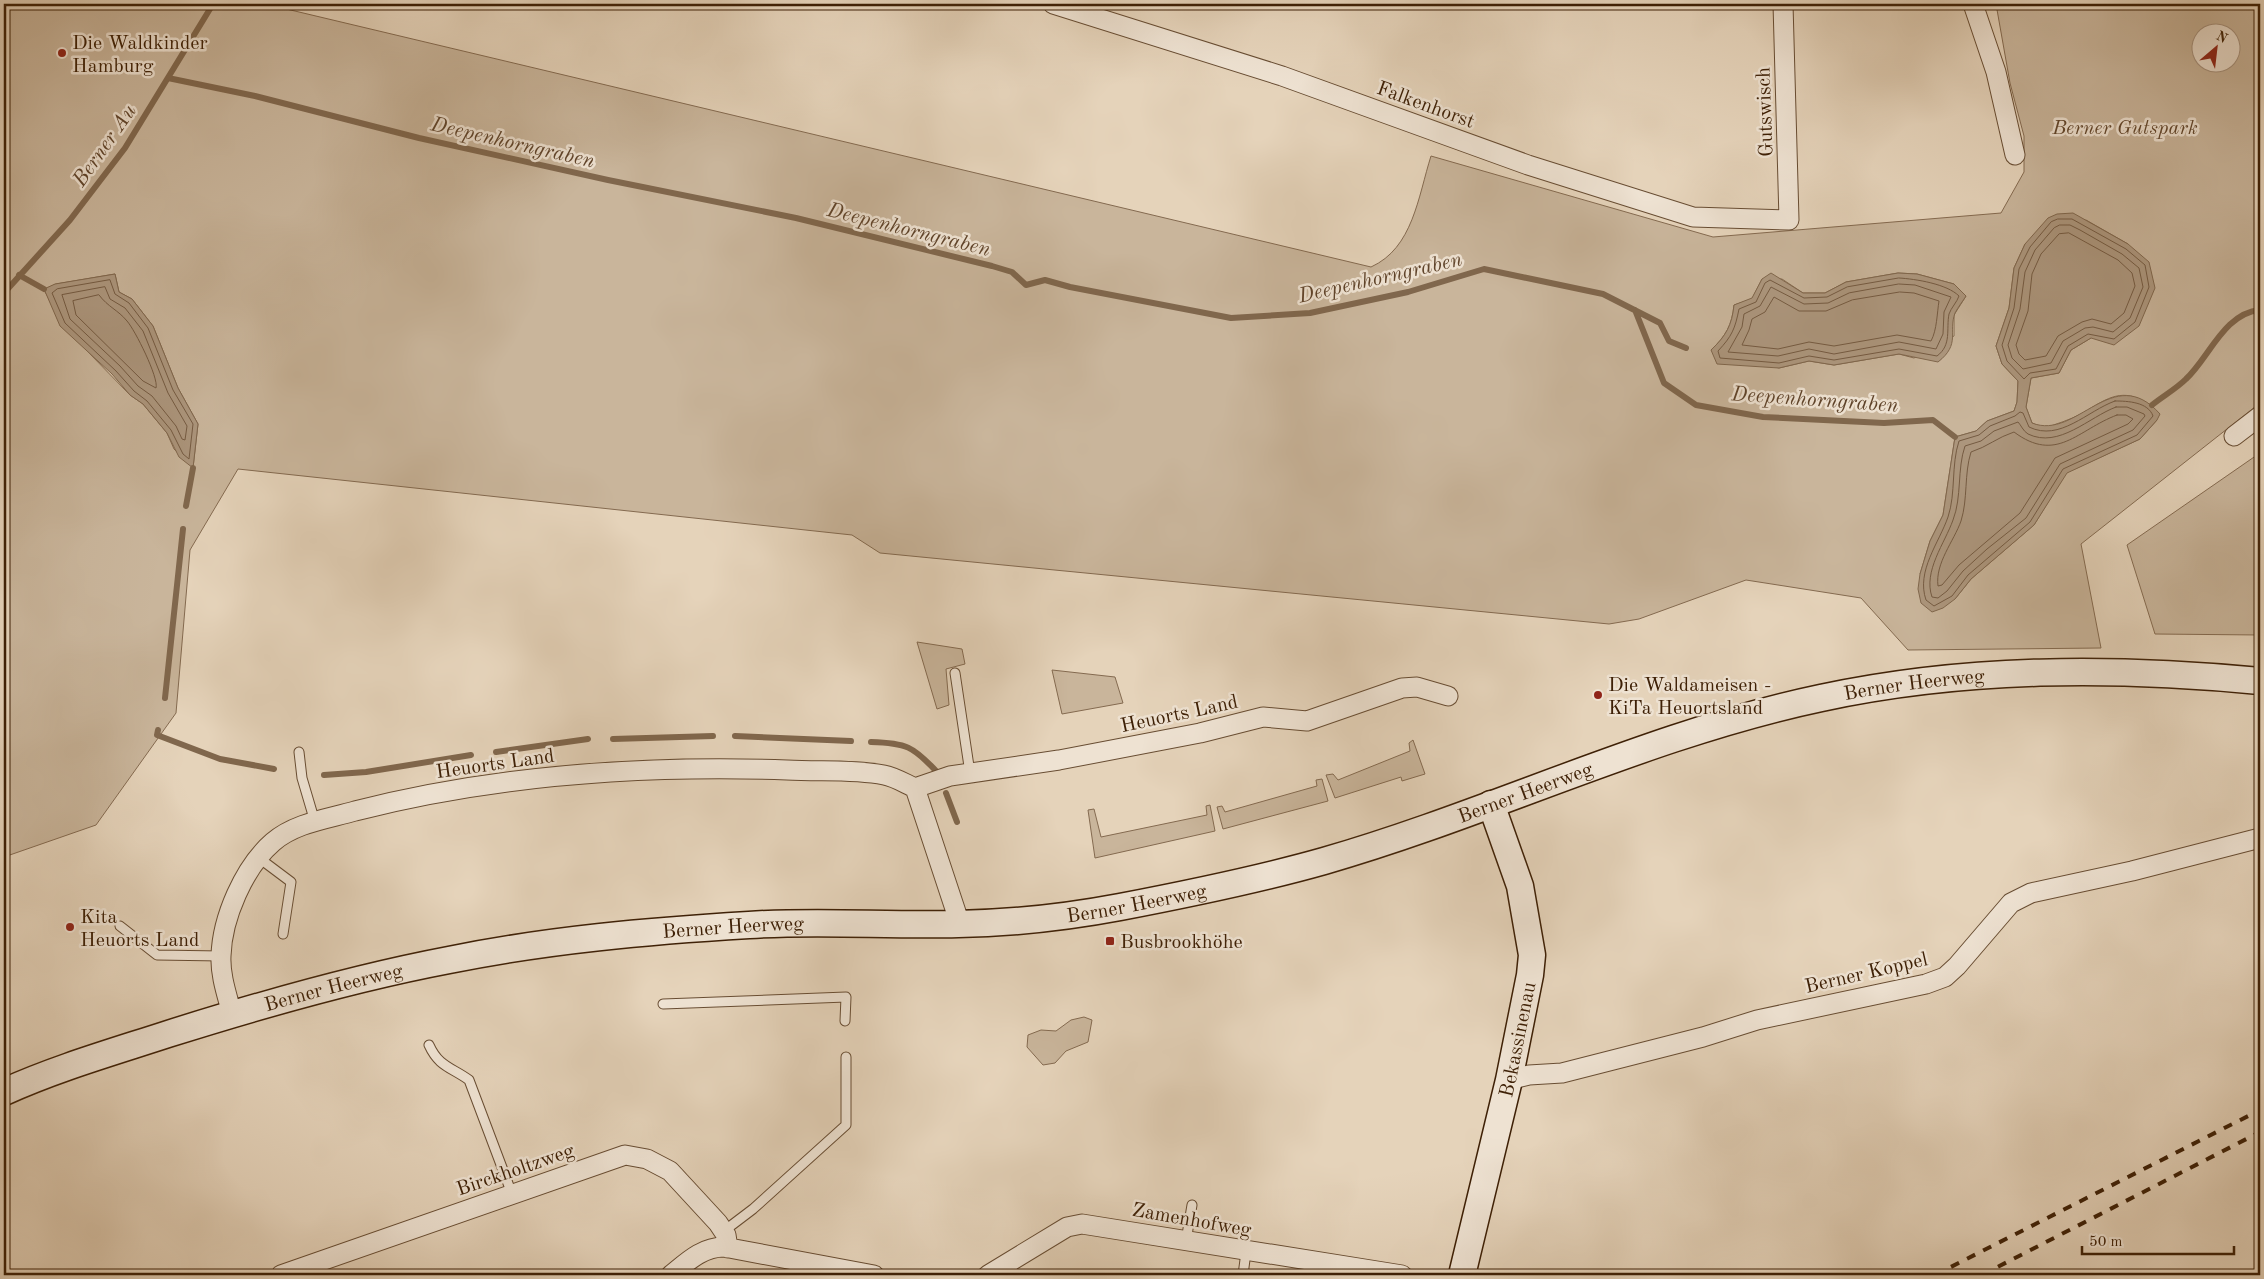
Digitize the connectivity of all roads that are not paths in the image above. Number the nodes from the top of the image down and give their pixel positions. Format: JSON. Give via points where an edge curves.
{"nodes":[{"id":1,"x":1053,"y":4,"type":"edge"},
{"id":2,"x":1783,"y":4,"type":"edge"},
{"id":3,"x":1973,"y":4,"type":"edge"},
{"id":4,"x":2015,"y":155,"type":"dead end"},
{"id":5,"x":1789,"y":220,"type":"joint"},
{"id":6,"x":2260,"y":416,"type":"edge"},
{"id":7,"x":2234,"y":436,"type":"dead end"},
{"id":8,"x":956,"y":673,"type":"dead end"},
{"id":9,"x":2260,"y":681,"type":"edge"},
{"id":10,"x":1448,"y":696,"type":"dead end"},
{"id":11,"x":299,"y":752,"type":"dead end"},
{"id":12,"x":970,"y":773,"type":"junction"},
{"id":13,"x":915,"y":788,"type":"junction"},
{"id":14,"x":1491,"y":804,"type":"junction"},
{"id":15,"x":315,"y":822,"type":"junction"},
{"id":16,"x":2260,"y":838,"type":"edge"},
{"id":17,"x":259,"y":858,"type":"junction"},
{"id":18,"x":960,"y":924,"type":"junction"},
{"id":19,"x":120,"y":926,"type":"dead end"},
{"id":20,"x":283,"y":934,"type":"dead end"},
{"id":21,"x":221,"y":956,"type":"junction"},
{"id":22,"x":663,"y":1004,"type":"dead end"},
{"id":23,"x":232,"y":1014,"type":"junction"},
{"id":24,"x":845,"y":1021,"type":"dead end"},
{"id":25,"x":429,"y":1045,"type":"dead end"},
{"id":26,"x":846,"y":1057,"type":"dead end"},
{"id":27,"x":1508,"y":1080,"type":"junction"},
{"id":28,"x":4,"y":1092,"type":"edge"},
{"id":29,"x":512,"y":1194,"type":"junction"},
{"id":30,"x":1192,"y":1205,"type":"dead end"},
{"id":31,"x":726,"y":1239,"type":"junction"},
{"id":32,"x":1186,"y":1241,"type":"junction"},
{"id":33,"x":1246,"y":1252,"type":"junction"},
{"id":34,"x":820,"y":1271,"type":"edge"},
{"id":35,"x":282,"y":1275,"type":"edge"},
{"id":36,"x":672,"y":1275,"type":"edge"},
{"id":37,"x":868,"y":1275,"type":"edge"},
{"id":38,"x":988,"y":1275,"type":"edge"},
{"id":39,"x":1242,"y":1275,"type":"edge"},
{"id":40,"x":1402,"y":1275,"type":"edge"},
{"id":41,"x":1462,"y":1275,"type":"edge"}],
"edges":[{"from":1,"to":5,"type":"street","name":"Falkenhorst","via":[[1282,76],[1520,162],[1693,217]]},
{"from":2,"to":5,"type":"street","name":"Gutswisch"},
{"from":3,"to":4,"type":"street","via":[[1996,72]]},
{"from":6,"to":7,"type":"street"},
{"from":8,"to":12,"type":"lane"},
{"from":9,"to":14,"type":"main road","name":"Berner Heerweg","via":[[2186,674],[2095,671],[1954,677],[1866,689],[1756,714]]},
{"from":10,"to":12,"type":"street","name":"Heuorts Land","via":[[1417,687],[1402,688],[1307,721],[1263,717],[1200,733],[1059,760]]},
{"from":11,"to":15,"type":"lane","via":[[302,778]]},
{"from":12,"to":13,"type":"street","name":"Heuorts Land"},
{"from":13,"to":15,"type":"street","name":"Heuorts Land","via":[[886,775],[860,773],[723,768],[601,772],[488,784],[424,795]]},
{"from":13,"to":18,"type":"street"},
{"from":14,"to":18,"type":"main road","name":"Berner Heerweg","via":[[1325,861],[1242,882],[1110,909]]},
{"from":14,"to":27,"type":"main road","name":"Bekassinenau","via":[[1520,886],[1532,955]]},
{"from":15,"to":17,"type":"street","name":"Heuorts Land","via":[[272,842]]},
{"from":16,"to":27,"type":"street","name":"Berner Koppel","via":[[2031,893],[2011,903],[1945,977],[1926,984],[1773,1016],[1562,1073]]},
{"from":17,"to":20,"type":"lane","via":[[291,882]]},
{"from":17,"to":21,"type":"street","name":"Heuorts Land","via":[[241,886],[228,916]]},
{"from":18,"to":23,"type":"main road","name":"Berner Heerweg","via":[[756,924],[617,935],[454,958],[366,977]]},
{"from":19,"to":21,"type":"lane","via":[[157,955]]},
{"from":21,"to":23,"type":"street","name":"Heuorts Land"},
{"from":22,"to":24,"type":"lane","via":[[846,997]]},
{"from":23,"to":28,"type":"main road","name":"Berner Heerweg","via":[[83,1061]]},
{"from":25,"to":29,"type":"lane","via":[[434,1057],[444,1067],[469,1080]]},
{"from":26,"to":31,"type":"lane","via":[[846,1125],[753,1209]]},
{"from":27,"to":41,"type":"main road","name":"Bekassinenau"},
{"from":29,"to":31,"type":"street","name":"Birckholtzweg","via":[[625,1155],[637,1157],[670,1171]]},
{"from":29,"to":35,"type":"street","name":"Birckholtzweg"},
{"from":30,"to":32,"type":"lane"},
{"from":31,"to":34,"type":"street"},
{"from":31,"to":36,"type":"street"},
{"from":32,"to":33,"type":"street","name":"Zamenhofweg"},
{"from":32,"to":38,"type":"street","name":"Zamenhofweg","via":[[1082,1224],[1068,1227]]},
{"from":33,"to":39,"type":"lane"},
{"from":33,"to":40,"type":"street","name":"Zamenhofweg"},
{"from":34,"to":37,"type":"street"}]}
